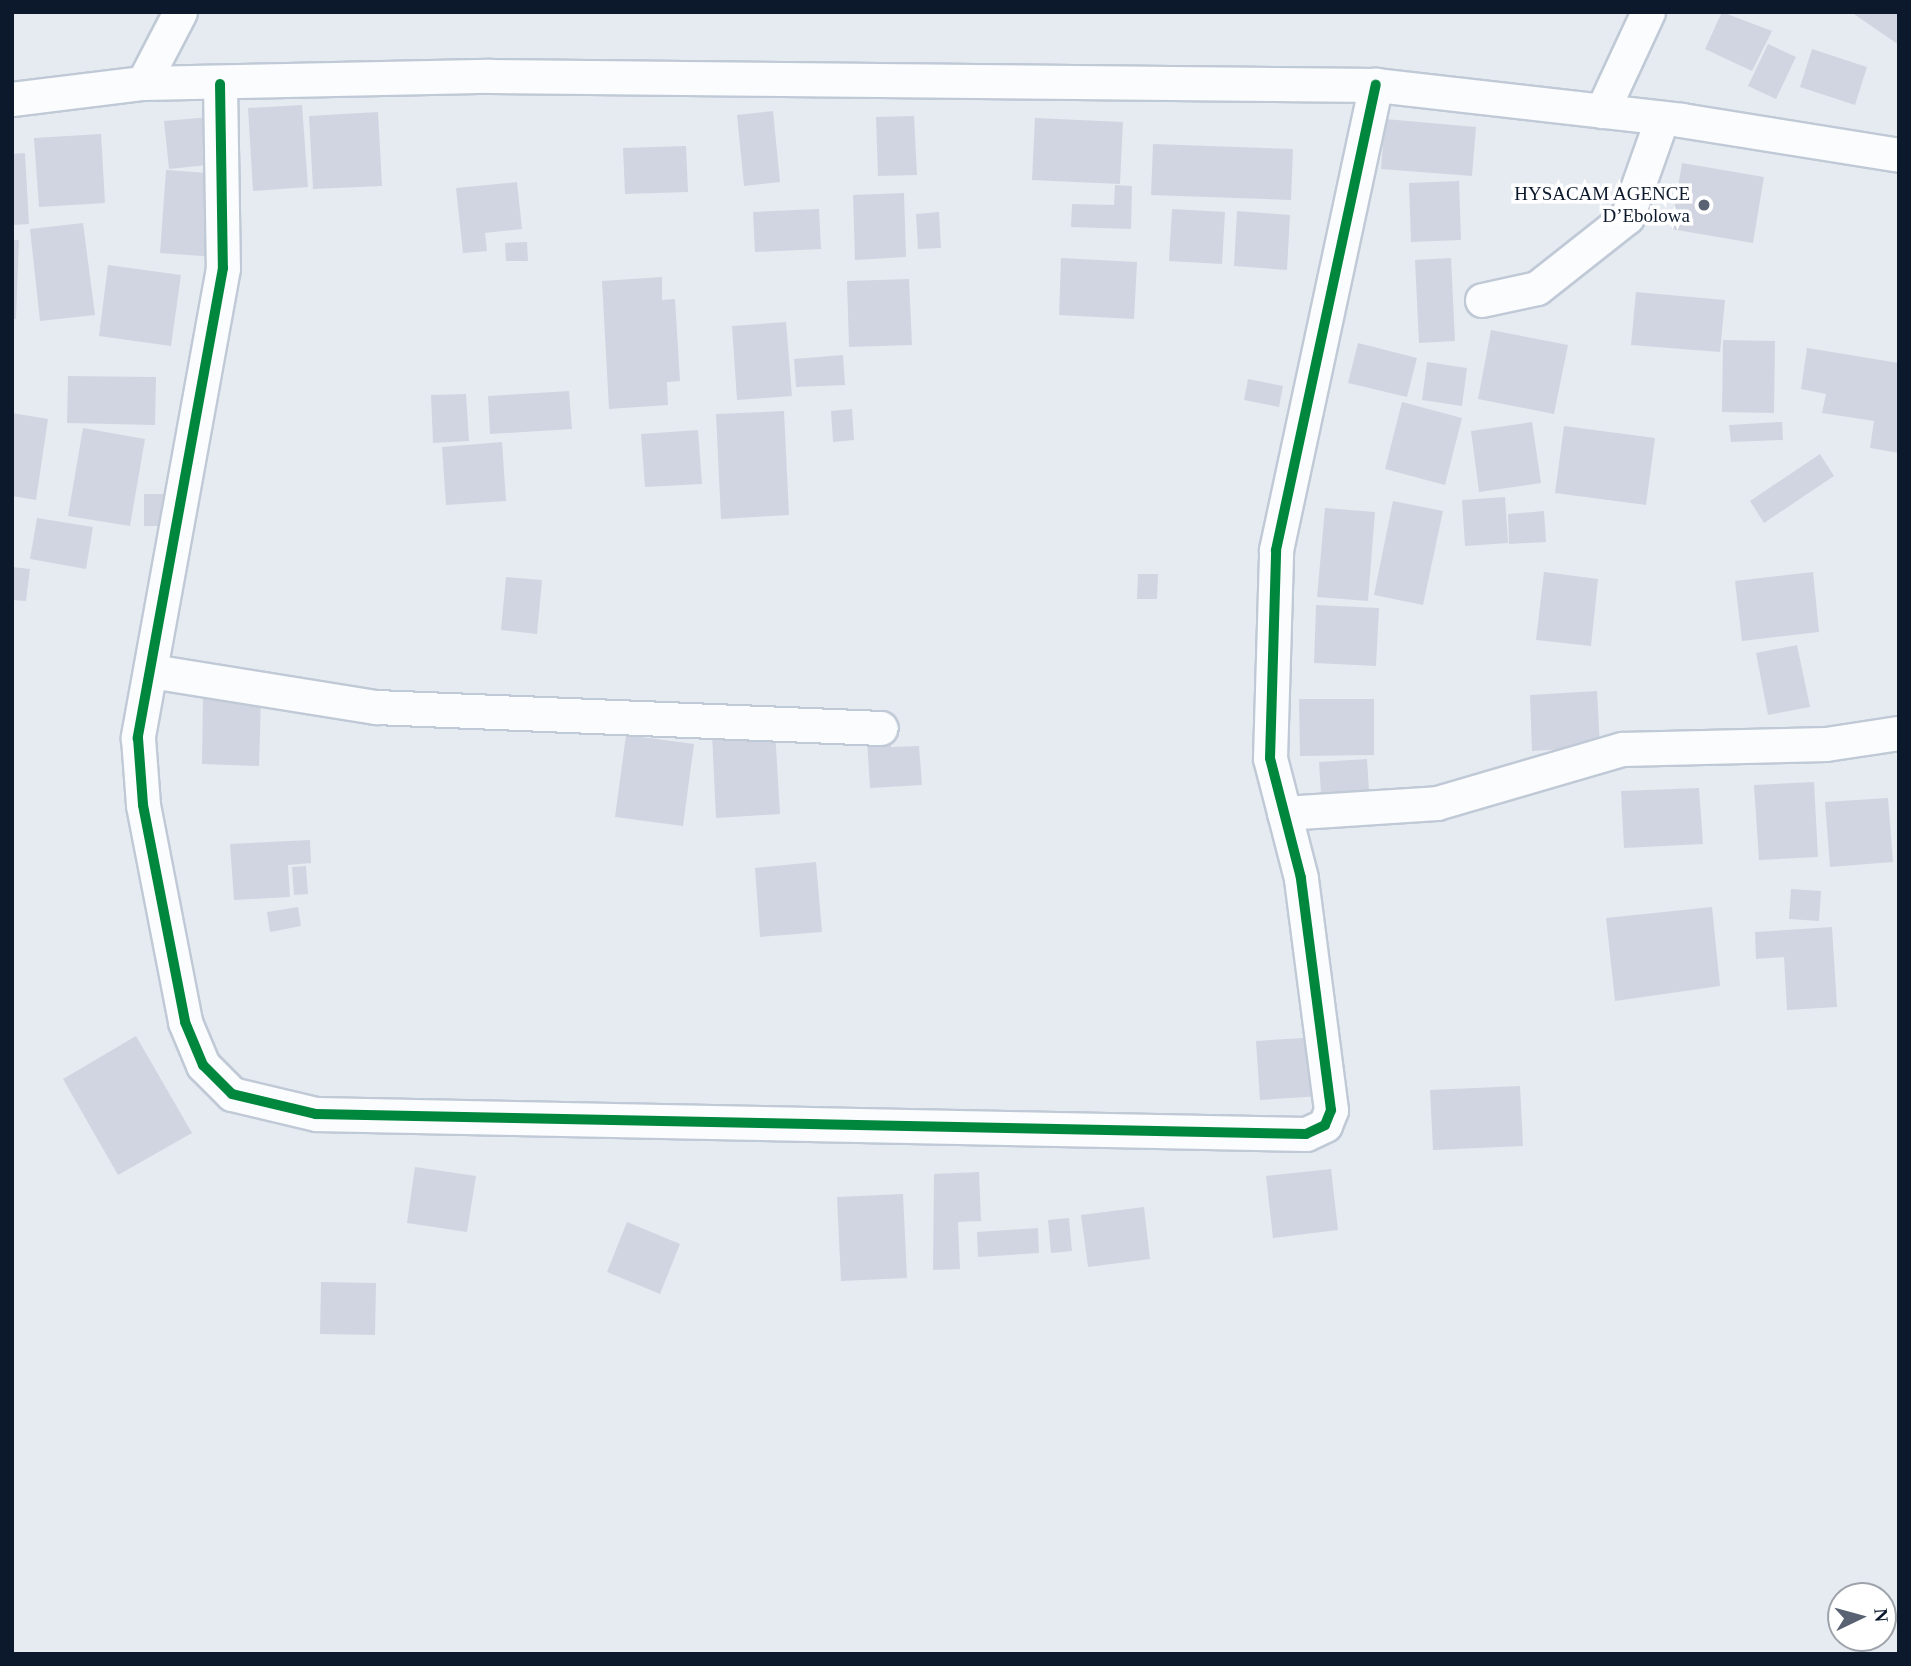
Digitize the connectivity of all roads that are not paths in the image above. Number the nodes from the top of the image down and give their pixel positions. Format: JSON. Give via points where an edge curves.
{"nodes":[{"id":1,"x":180,"y":12,"type":"edge"},
{"id":2,"x":1648,"y":12,"type":"edge"},
{"id":3,"x":143,"y":83,"type":"junction"},
{"id":4,"x":220,"y":84,"type":"junction"},
{"id":5,"x":1376,"y":85,"type":"junction"},
{"id":6,"x":12,"y":99,"type":"edge"},
{"id":7,"x":1602,"y":111,"type":"junction"},
{"id":8,"x":1661,"y":118,"type":"junction"},
{"id":9,"x":1899,"y":155,"type":"edge"},
{"id":10,"x":1482,"y":300,"type":"dead end"},
{"id":11,"x":151,"y":671,"type":"junction"},
{"id":12,"x":881,"y":728,"type":"dead end"},
{"id":13,"x":1899,"y":733,"type":"edge"},
{"id":14,"x":1284,"y":813,"type":"junction"}],
"edges":[{"from":1,"to":3,"type":"street"},
{"from":2,"to":7,"type":"street"},
{"from":3,"to":4,"type":"street"},
{"from":3,"to":6,"type":"street"},
{"from":4,"to":5,"type":"street","via":[[490,76]]},
{"from":4,"to":11,"type":"street","via":[[223,268]]},
{"from":5,"to":7,"type":"street"},
{"from":5,"to":14,"type":"street","via":[[1276,550],[1270,758]]},
{"from":7,"to":8,"type":"street"},
{"from":8,"to":9,"type":"street"},
{"from":8,"to":10,"type":"street","via":[[1627,218],[1537,288]]},
{"from":11,"to":12,"type":"street","via":[[376,708]]},
{"from":11,"to":14,"type":"street","via":[[138,738],[143,805],[185,1022],[203,1065],[232,1094],[316,1114],[1306,1134],[1325,1125],[1331,1110],[1301,878]]},
{"from":13,"to":14,"type":"street","via":[[1826,744],[1622,749],[1437,803]]}]}
